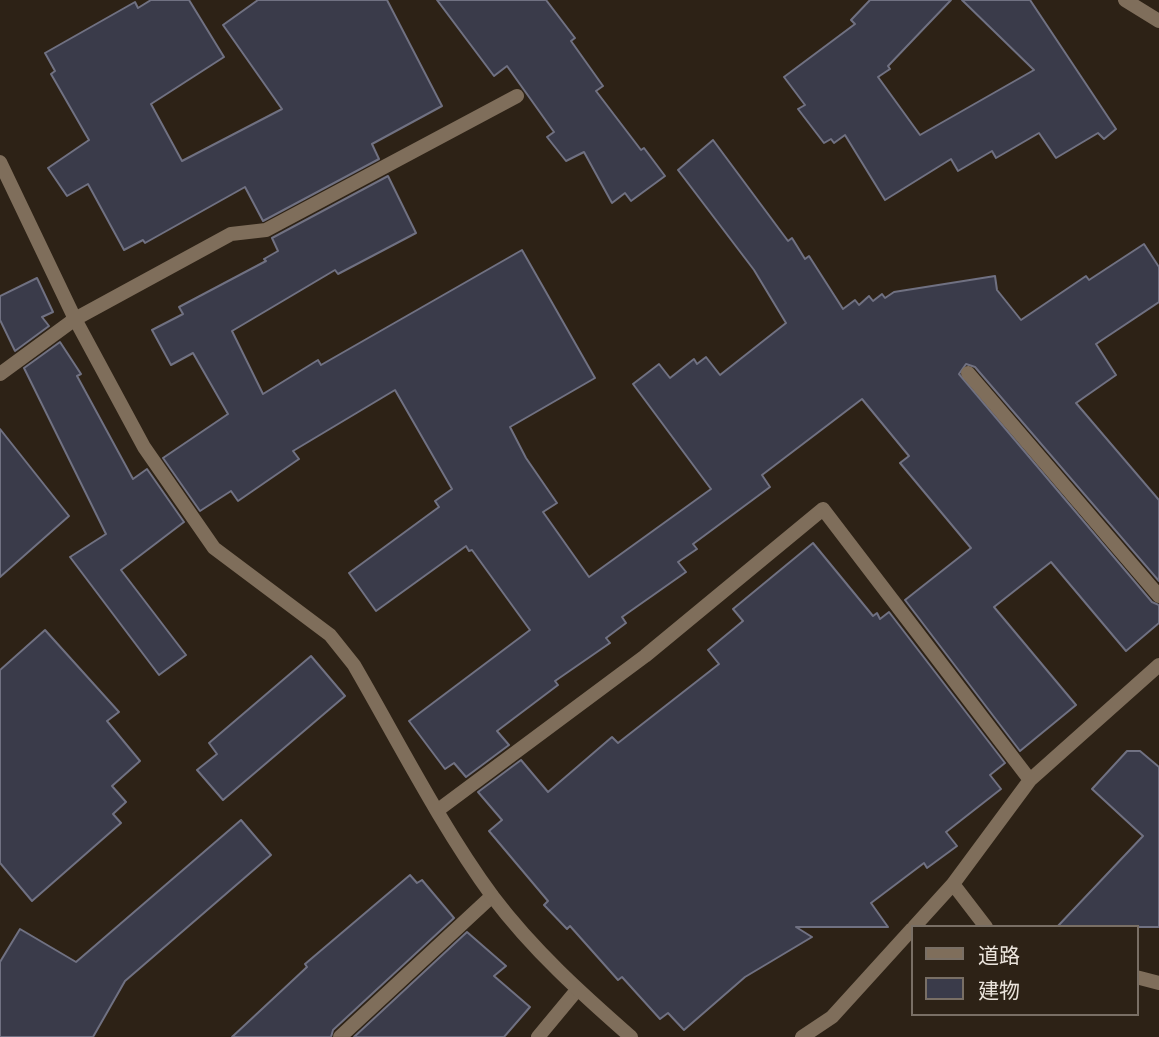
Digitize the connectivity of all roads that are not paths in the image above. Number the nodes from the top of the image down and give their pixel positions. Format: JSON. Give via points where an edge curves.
{"nodes":[{"id":1,"x":1125,"y":0,"type":"edge"},
{"id":2,"x":1159,"y":21,"type":"edge"},
{"id":3,"x":517,"y":96,"type":"dead end"},
{"id":4,"x":0,"y":162,"type":"edge"},
{"id":5,"x":75,"y":319,"type":"junction"},
{"id":6,"x":968,"y":373,"type":"dead end"},
{"id":7,"x":0,"y":374,"type":"edge"},
{"id":8,"x":1159,"y":596,"type":"edge"},
{"id":9,"x":1159,"y":664,"type":"edge"},
{"id":10,"x":1030,"y":780,"type":"junction"},
{"id":11,"x":439,"y":810,"type":"junction"},
{"id":12,"x":953,"y":884,"type":"junction"},
{"id":13,"x":492,"y":895,"type":"junction"},
{"id":14,"x":916,"y":925,"type":"edge"},
{"id":15,"x":984,"y":925,"type":"edge"},
{"id":16,"x":911,"y":930,"type":"edge"},
{"id":17,"x":1138,"y":978,"type":"edge"},
{"id":18,"x":1159,"y":984,"type":"edge"},
{"id":19,"x":577,"y":990,"type":"junction"},
{"id":20,"x":340,"y":1037,"type":"edge"},
{"id":21,"x":538,"y":1037,"type":"edge"},
{"id":22,"x":631,"y":1037,"type":"edge"},
{"id":23,"x":802,"y":1037,"type":"edge"}],
"edges":[{"from":1,"to":2,"type":"street"},
{"from":3,"to":5,"type":"street","via":[[265,230],[231,234]]},
{"from":4,"to":5,"type":"street"},
{"from":5,"to":7,"type":"street"},
{"from":5,"to":11,"type":"street","via":[[144,447],[214,548],[330,635],[354,664]]},
{"from":6,"to":8,"type":"street"},
{"from":9,"to":10,"type":"street"},
{"from":10,"to":11,"type":"street","via":[[823,509],[645,656]]},
{"from":10,"to":12,"type":"street"},
{"from":11,"to":13,"type":"street"},
{"from":12,"to":14,"type":"street"},
{"from":12,"to":15,"type":"street"},
{"from":13,"to":19,"type":"street","via":[[521,933]]},
{"from":13,"to":20,"type":"street"},
{"from":16,"to":23,"type":"street","via":[[832,1017]]},
{"from":17,"to":18,"type":"street"},
{"from":19,"to":21,"type":"street"},
{"from":19,"to":22,"type":"street"}]}
